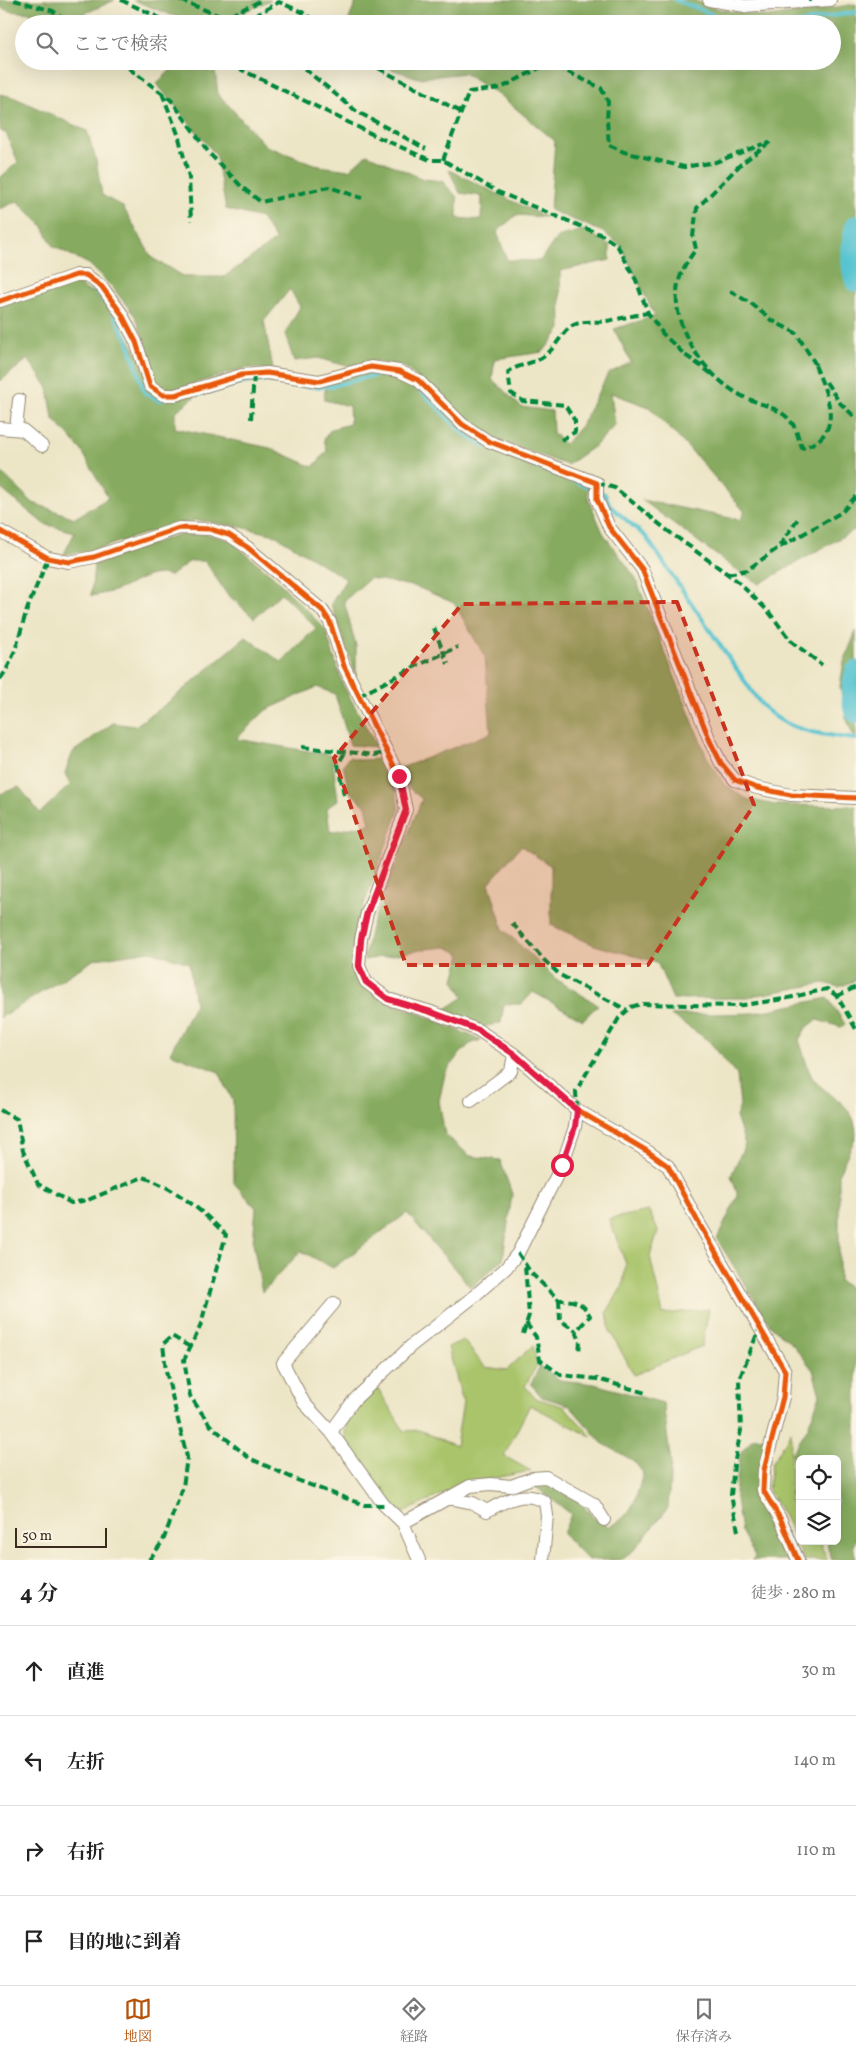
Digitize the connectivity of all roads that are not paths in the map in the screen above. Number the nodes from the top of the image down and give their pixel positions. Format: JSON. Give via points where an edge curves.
{"nodes":[{"id":1,"x":709,"y":0,"type":"edge"},
{"id":2,"x":830,"y":0,"type":"edge"},
{"id":3,"x":0,"y":301,"type":"edge"},
{"id":4,"x":19,"y":400,"type":"dead end"},
{"id":5,"x":0,"y":428,"type":"edge"},
{"id":6,"x":16,"y":429,"type":"junction"},
{"id":7,"x":42,"y":446,"type":"dead end"},
{"id":8,"x":0,"y":531,"type":"edge"},
{"id":9,"x":856,"y":798,"type":"edge"},
{"id":10,"x":514,"y":1054,"type":"junction"},
{"id":11,"x":471,"y":1101,"type":"dead end"},
{"id":12,"x":577,"y":1110,"type":"junction"},
{"id":13,"x":334,"y":1302,"type":"dead end"},
{"id":14,"x":331,"y":1432,"type":"junction"},
{"id":15,"x":449,"y":1498,"type":"junction"},
{"id":16,"x":604,"y":1520,"type":"dead end"},
{"id":17,"x":403,"y":1523,"type":"junction"},
{"id":18,"x":419,"y":1560,"type":"edge"},
{"id":19,"x":543,"y":1560,"type":"edge"},
{"id":20,"x":798,"y":1560,"type":"edge"}],
"edges":[{"from":1,"to":2,"type":"street","via":[[745,6]]},
{"from":3,"to":9,"type":"street","via":[[86,275],[102,287],[121,314],[136,342],[150,386],[163,395],[176,395],[242,375],[268,373],[319,381],[370,367],[399,371],[418,380],[462,424],[488,441],[597,483],[597,499],[609,527],[642,569],[710,741],[725,768],[735,780],[757,788],[791,795]]},
{"from":4,"to":6,"type":"street"},
{"from":5,"to":6,"type":"street"},
{"from":6,"to":7,"type":"street","via":[[24,430]]},
{"from":8,"to":10,"type":"street","via":[[48,558],[70,562],[179,528],[210,529],[229,534],[247,547],[322,610],[330,622],[344,666],[399,776],[406,810],[367,913],[359,966],[366,982],[388,999],[478,1030]]},
{"from":10,"to":11,"type":"street","via":[[511,1071]]},
{"from":10,"to":12,"type":"street"},
{"from":12,"to":14,"type":"street","via":[[575,1127],[562,1165],[518,1253],[506,1268],[412,1345],[354,1400]]},
{"from":12,"to":20,"type":"street","via":[[668,1166],[785,1371],[783,1397],[764,1470],[763,1490],[781,1520]]},
{"from":13,"to":14,"type":"street","via":[[283,1363],[304,1403]]},
{"from":14,"to":17,"type":"street","via":[[384,1505]]},
{"from":15,"to":16,"type":"street","via":[[470,1486],[511,1486],[532,1478],[546,1477],[594,1504]]},
{"from":15,"to":17,"type":"street"},
{"from":15,"to":19,"type":"street","via":[[473,1503],[487,1511],[519,1498],[535,1496],[545,1502]]},
{"from":17,"to":18,"type":"street"}]}
